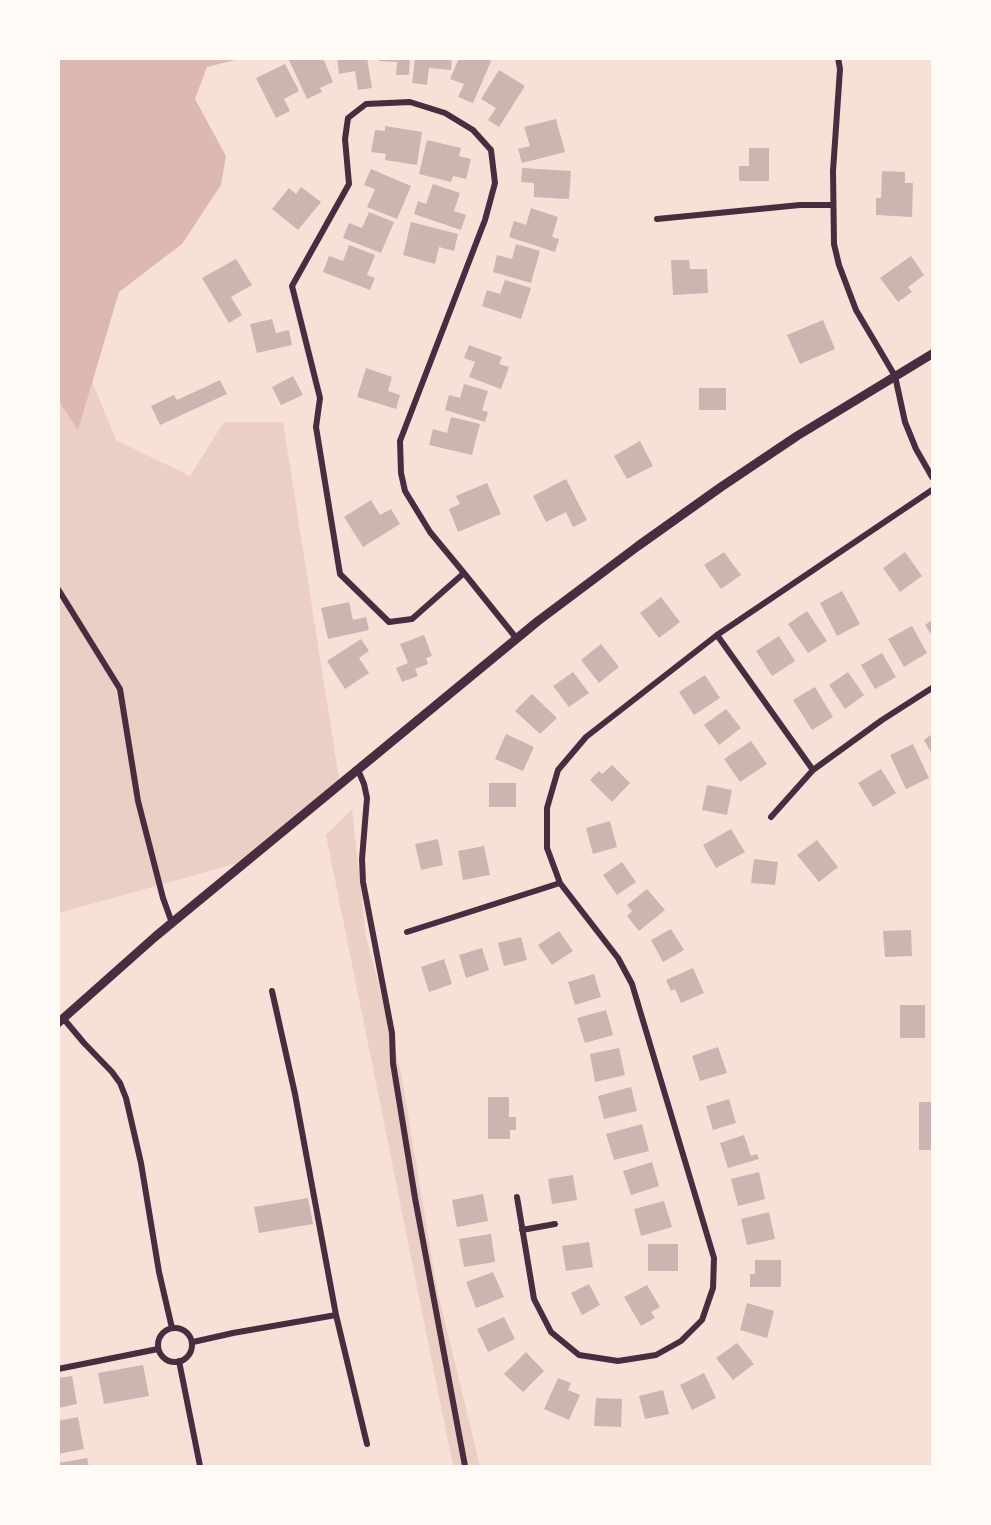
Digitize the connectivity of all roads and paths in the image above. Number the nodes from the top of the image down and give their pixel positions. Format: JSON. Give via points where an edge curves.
{"nodes":[{"id":1,"x":838,"y":58,"type":"edge"},
{"id":2,"x":833,"y":205,"type":"junction"},
{"id":3,"x":657,"y":219,"type":"dead end"},
{"id":4,"x":933,"y":354,"type":"edge"},
{"id":5,"x":895,"y":376,"type":"junction"},
{"id":6,"x":933,"y":477,"type":"edge"},
{"id":7,"x":933,"y":490,"type":"edge"},
{"id":8,"x":464,"y":573,"type":"junction"},
{"id":9,"x":58,"y":589,"type":"edge"},
{"id":10,"x":717,"y":635,"type":"junction"},
{"id":11,"x":517,"y":639,"type":"junction"},
{"id":12,"x":933,"y":688,"type":"edge"},
{"id":13,"x":358,"y":770,"type":"junction"},
{"id":14,"x":813,"y":770,"type":"junction"},
{"id":15,"x":771,"y":817,"type":"dead end"},
{"id":16,"x":560,"y":883,"type":"junction"},
{"id":17,"x":172,"y":923,"type":"junction"},
{"id":18,"x":407,"y":932,"type":"dead end"},
{"id":19,"x":272,"y":991,"type":"dead end"},
{"id":20,"x":61,"y":1021,"type":"edge"},
{"id":21,"x":517,"y":1197,"type":"dead end"},
{"id":22,"x":555,"y":1224,"type":"dead end"},
{"id":23,"x":522,"y":1230,"type":"junction"},
{"id":24,"x":336,"y":1315,"type":"junction"},
{"id":25,"x":172,"y":1328,"type":"junction"},
{"id":26,"x":193,"y":1342,"type":"junction"},
{"id":27,"x":158,"y":1349,"type":"junction"},
{"id":28,"x":179,"y":1361,"type":"junction"},
{"id":29,"x":58,"y":1370,"type":"edge"},
{"id":30,"x":367,"y":1444,"type":"dead end"},
{"id":31,"x":200,"y":1467,"type":"edge"},
{"id":32,"x":465,"y":1467,"type":"edge"}],
"edges":[{"from":1,"to":2,"type":"street"},
{"from":2,"to":3,"type":"street"},
{"from":2,"to":5,"type":"street","via":[[839,265],[856,310]]},
{"from":4,"to":5,"type":"street"},
{"from":5,"to":6,"type":"street","via":[[905,422]]},
{"from":5,"to":11,"type":"street","via":[[676,518]]},
{"from":7,"to":10,"type":"street"},
{"from":8,"to":8,"type":"street","via":[[412,619],[389,622],[340,574],[316,427],[320,398],[292,286],[349,184],[345,139],[348,118],[366,104],[410,102],[445,113],[473,130],[491,150],[495,183],[485,220],[400,441],[405,491],[430,532]]},
{"from":8,"to":11,"type":"street"},
{"from":9,"to":17,"type":"street","via":[[120,689],[138,801]]},
{"from":10,"to":14,"type":"street"},
{"from":10,"to":16,"type":"street","via":[[586,737],[558,770],[547,808],[547,848]]},
{"from":11,"to":13,"type":"street"},
{"from":12,"to":14,"type":"street"},
{"from":13,"to":17,"type":"street"},
{"from":13,"to":32,"type":"street","via":[[367,798],[363,882],[392,1033],[393,1063],[415,1198]]},
{"from":14,"to":15,"type":"street"},
{"from":16,"to":18,"type":"street"},
{"from":16,"to":23,"type":"street","via":[[618,958],[632,984],[714,1258],[713,1288],[702,1320],[681,1341],[656,1355],[618,1361],[579,1354],[551,1332],[534,1299]]},
{"from":17,"to":20,"type":"street"},
{"from":19,"to":24,"type":"street","via":[[296,1094]]},
{"from":20,"to":25,"type":"street","via":[[112,1071],[126,1098]]},
{"from":21,"to":23,"type":"street"},
{"from":22,"to":23,"type":"street"},
{"from":24,"to":26,"type":"street"},
{"from":24,"to":30,"type":"street"},
{"from":25,"to":26,"type":"street","via":[[184,1331]]},
{"from":25,"to":27,"type":"street","via":[[160,1338]]},
{"from":26,"to":28,"type":"street","via":[[188,1357]]},
{"from":27,"to":28,"type":"street","via":[[166,1359]]},
{"from":27,"to":29,"type":"street"},
{"from":28,"to":31,"type":"street"}]}
